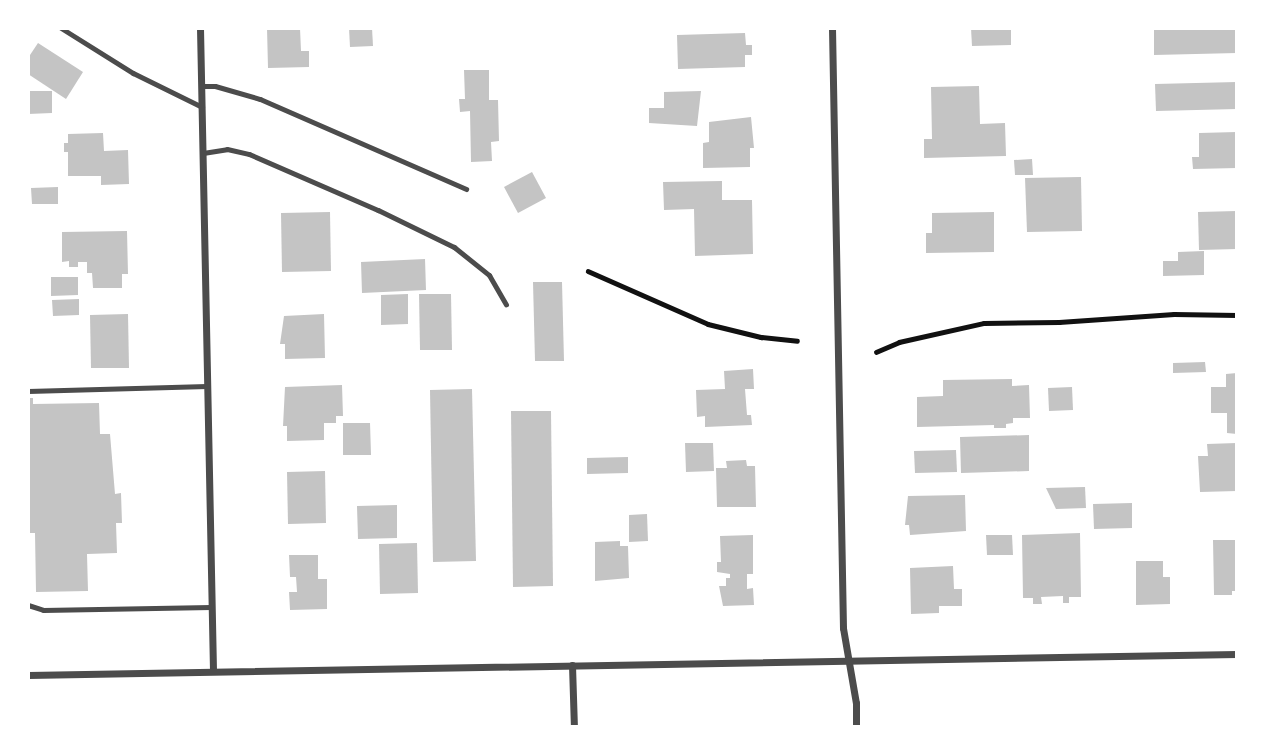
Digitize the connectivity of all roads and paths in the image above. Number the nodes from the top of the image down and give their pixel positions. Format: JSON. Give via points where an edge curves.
{"nodes":[{"id":1,"x":61,"y":28,"type":"edge"},
{"id":2,"x":200,"y":28,"type":"edge"},
{"id":3,"x":832,"y":28,"type":"edge"},
{"id":4,"x":201,"y":86,"type":"junction"},
{"id":5,"x":202,"y":107,"type":"junction"},
{"id":6,"x":203,"y":153,"type":"junction"},
{"id":7,"x":466,"y":189,"type":"dead end"},
{"id":8,"x":588,"y":271,"type":"dead end"},
{"id":9,"x":506,"y":305,"type":"dead end"},
{"id":10,"x":1237,"y":315,"type":"edge"},
{"id":11,"x":797,"y":341,"type":"dead end"},
{"id":12,"x":876,"y":352,"type":"dead end"},
{"id":13,"x":207,"y":386,"type":"junction"},
{"id":14,"x":28,"y":391,"type":"edge"},
{"id":15,"x":28,"y":604,"type":"edge"},
{"id":16,"x":211,"y":607,"type":"junction"},
{"id":17,"x":1237,"y":654,"type":"edge"},
{"id":18,"x":848,"y":661,"type":"junction"},
{"id":19,"x":572,"y":665,"type":"junction"},
{"id":20,"x":212,"y":671,"type":"junction"},
{"id":21,"x":28,"y":675,"type":"edge"},
{"id":22,"x":573,"y":727,"type":"edge"},
{"id":23,"x":856,"y":727,"type":"edge"}],
"edges":[{"from":1,"to":5,"type":"lane","via":[[133,73]]},
{"from":2,"to":4,"type":"street"},
{"from":3,"to":18,"type":"street","via":[[843,628]]},
{"from":4,"to":5,"type":"street"},
{"from":4,"to":7,"type":"lane","via":[[260,99]]},
{"from":5,"to":6,"type":"street"},
{"from":6,"to":9,"type":"lane","via":[[227,149],[249,154],[454,247],[489,275]]},
{"from":6,"to":13,"type":"street"},
{"from":8,"to":11,"type":"path","via":[[708,324]]},
{"from":10,"to":12,"type":"path","via":[[984,323],[899,342]]},
{"from":13,"to":14,"type":"lane"},
{"from":13,"to":16,"type":"street"},
{"from":15,"to":16,"type":"lane","via":[[43,610]]},
{"from":16,"to":20,"type":"street"},
{"from":17,"to":18,"type":"street"},
{"from":18,"to":19,"type":"street"},
{"from":18,"to":23,"type":"street"},
{"from":19,"to":20,"type":"street"},
{"from":19,"to":22,"type":"street"},
{"from":20,"to":21,"type":"street"}]}
